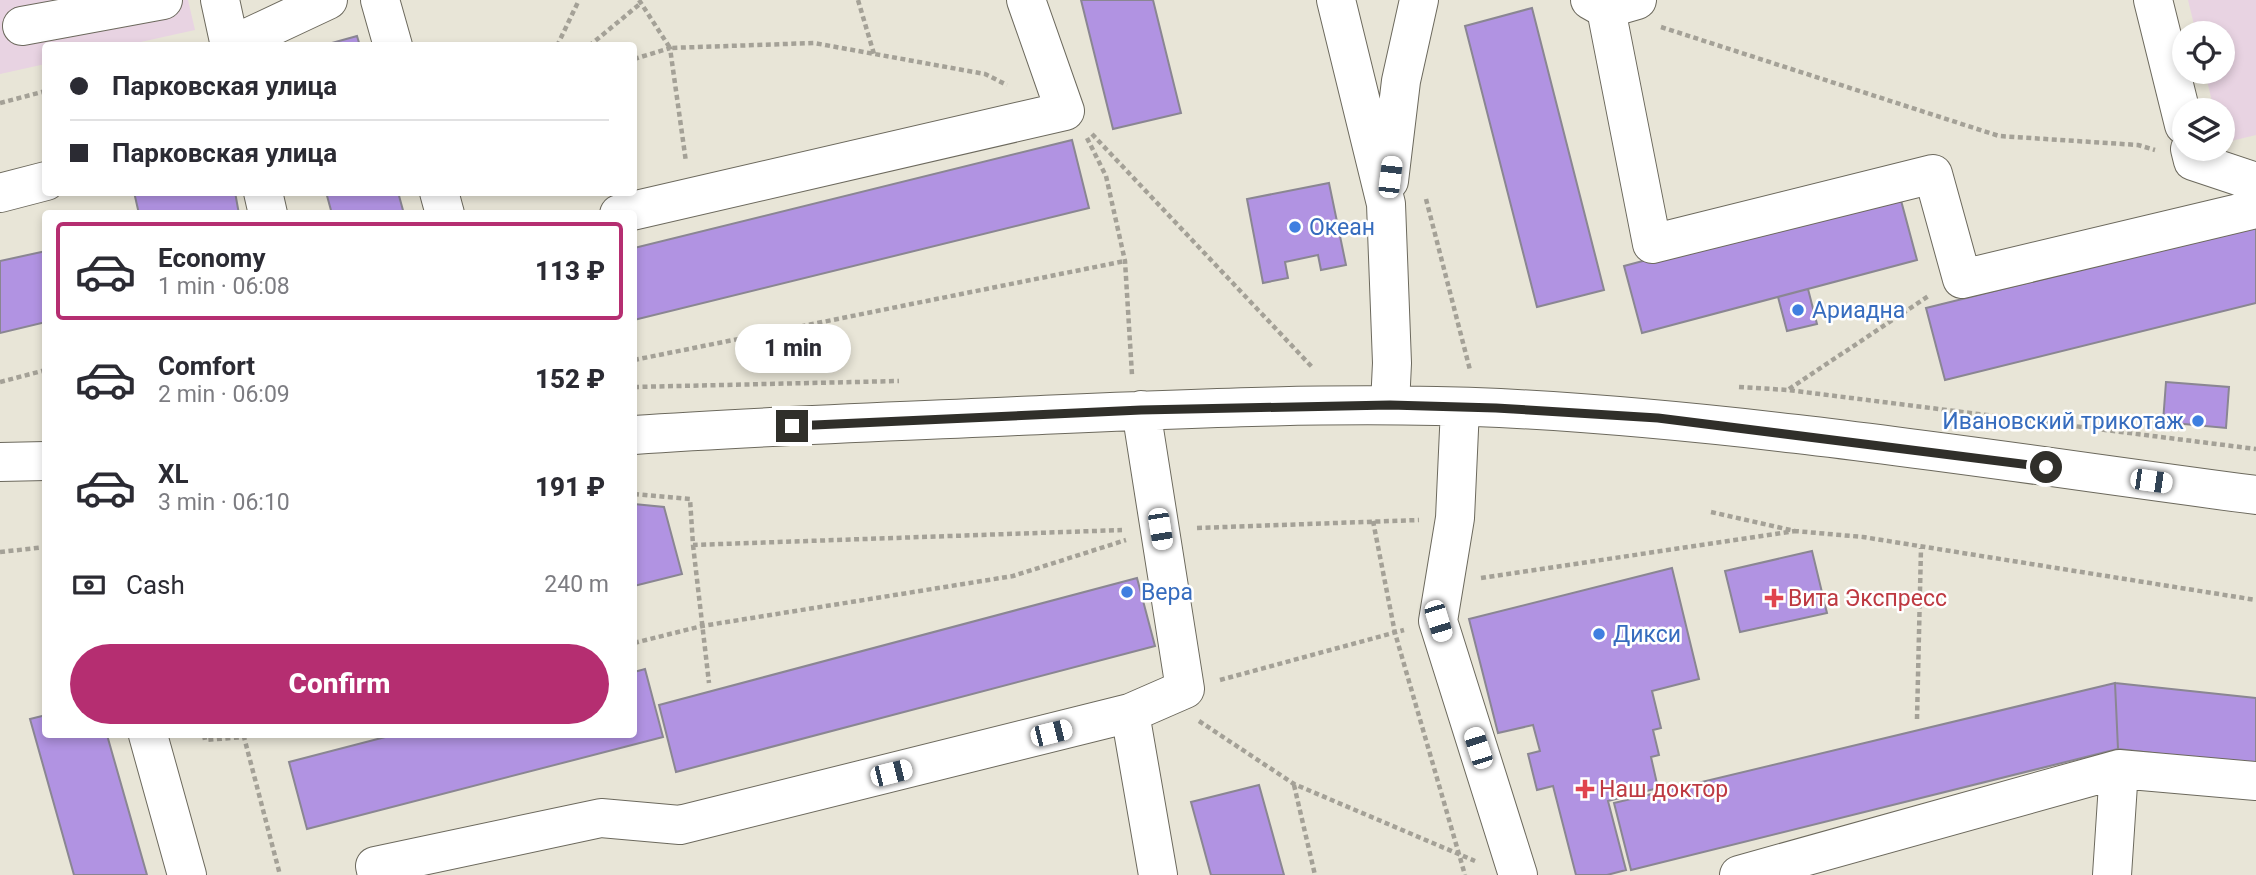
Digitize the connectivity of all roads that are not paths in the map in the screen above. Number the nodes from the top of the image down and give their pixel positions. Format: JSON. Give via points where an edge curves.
{"nodes":[{"id":1,"x":163,"y":0,"type":"edge"},
{"id":2,"x":220,"y":0,"type":"edge"},
{"id":3,"x":328,"y":0,"type":"edge"},
{"id":4,"x":380,"y":0,"type":"edge"},
{"id":5,"x":1026,"y":0,"type":"edge"},
{"id":6,"x":1336,"y":0,"type":"edge"},
{"id":7,"x":1419,"y":0,"type":"edge"},
{"id":8,"x":2153,"y":0,"type":"edge"},
{"id":9,"x":1623,"y":9,"type":"edge"},
{"id":10,"x":13,"y":19,"type":"edge"},
{"id":11,"x":229,"y":42,"type":"edge"},
{"id":12,"x":239,"y":42,"type":"edge"},
{"id":13,"x":393,"y":42,"type":"edge"},
{"id":14,"x":2177,"y":98,"type":"edge"},
{"id":15,"x":2218,"y":161,"type":"edge"},
{"id":16,"x":42,"y":182,"type":"edge"},
{"id":17,"x":2256,"y":182,"type":"edge"},
{"id":18,"x":0,"y":193,"type":"edge"},
{"id":19,"x":1386,"y":204,"type":"junction"},
{"id":20,"x":2256,"y":209,"type":"edge"},
{"id":21,"x":636,"y":210,"type":"edge"},
{"id":22,"x":1390,"y":405,"type":"junction"},
{"id":23,"x":1460,"y":408,"type":"junction"},
{"id":24,"x":1141,"y":410,"type":"junction"},
{"id":25,"x":637,"y":435,"type":"edge"},
{"id":26,"x":42,"y":461,"type":"edge"},
{"id":27,"x":0,"y":462,"type":"edge"},
{"id":28,"x":2256,"y":495,"type":"edge"},
{"id":29,"x":1130,"y":713,"type":"junction"},
{"id":30,"x":149,"y":738,"type":"edge"},
{"id":31,"x":2119,"y":769,"type":"junction"},
{"id":32,"x":2256,"y":781,"type":"edge"},
{"id":33,"x":1501,"y":870,"type":"edge"},
{"id":34,"x":187,"y":875,"type":"edge"},
{"id":35,"x":377,"y":875,"type":"edge"},
{"id":36,"x":1158,"y":875,"type":"edge"},
{"id":37,"x":1739,"y":875,"type":"edge"},
{"id":38,"x":2112,"y":875,"type":"edge"}],
"edges":[{"from":1,"to":10,"type":"street"},
{"from":2,"to":11,"type":"street"},
{"from":3,"to":12,"type":"street"},
{"from":4,"to":13,"type":"street"},
{"from":5,"to":21,"type":"street","via":[[1065,111]]},
{"from":6,"to":19,"type":"street"},
{"from":7,"to":19,"type":"street","via":[[1401,80]]},
{"from":8,"to":14,"type":"street"},
{"from":9,"to":20,"type":"street","via":[[1652,243],[1933,174],[1962,279]]},
{"from":15,"to":17,"type":"street"},
{"from":16,"to":18,"type":"street"},
{"from":19,"to":22,"type":"street"},
{"from":22,"to":23,"type":"street"},
{"from":22,"to":24,"type":"street"},
{"from":23,"to":28,"type":"street","via":[[1658,418]]},
{"from":23,"to":33,"type":"street","via":[[1455,518],[1438,621]]},
{"from":24,"to":25,"type":"street"},
{"from":24,"to":29,"type":"street","via":[[1185,689]]},
{"from":26,"to":27,"type":"street"},
{"from":29,"to":35,"type":"street","via":[[680,825],[601,818],[375,866]]},
{"from":29,"to":36,"type":"street"},
{"from":30,"to":34,"type":"street"},
{"from":31,"to":32,"type":"street"},
{"from":31,"to":37,"type":"street"},
{"from":31,"to":38,"type":"street"}]}
